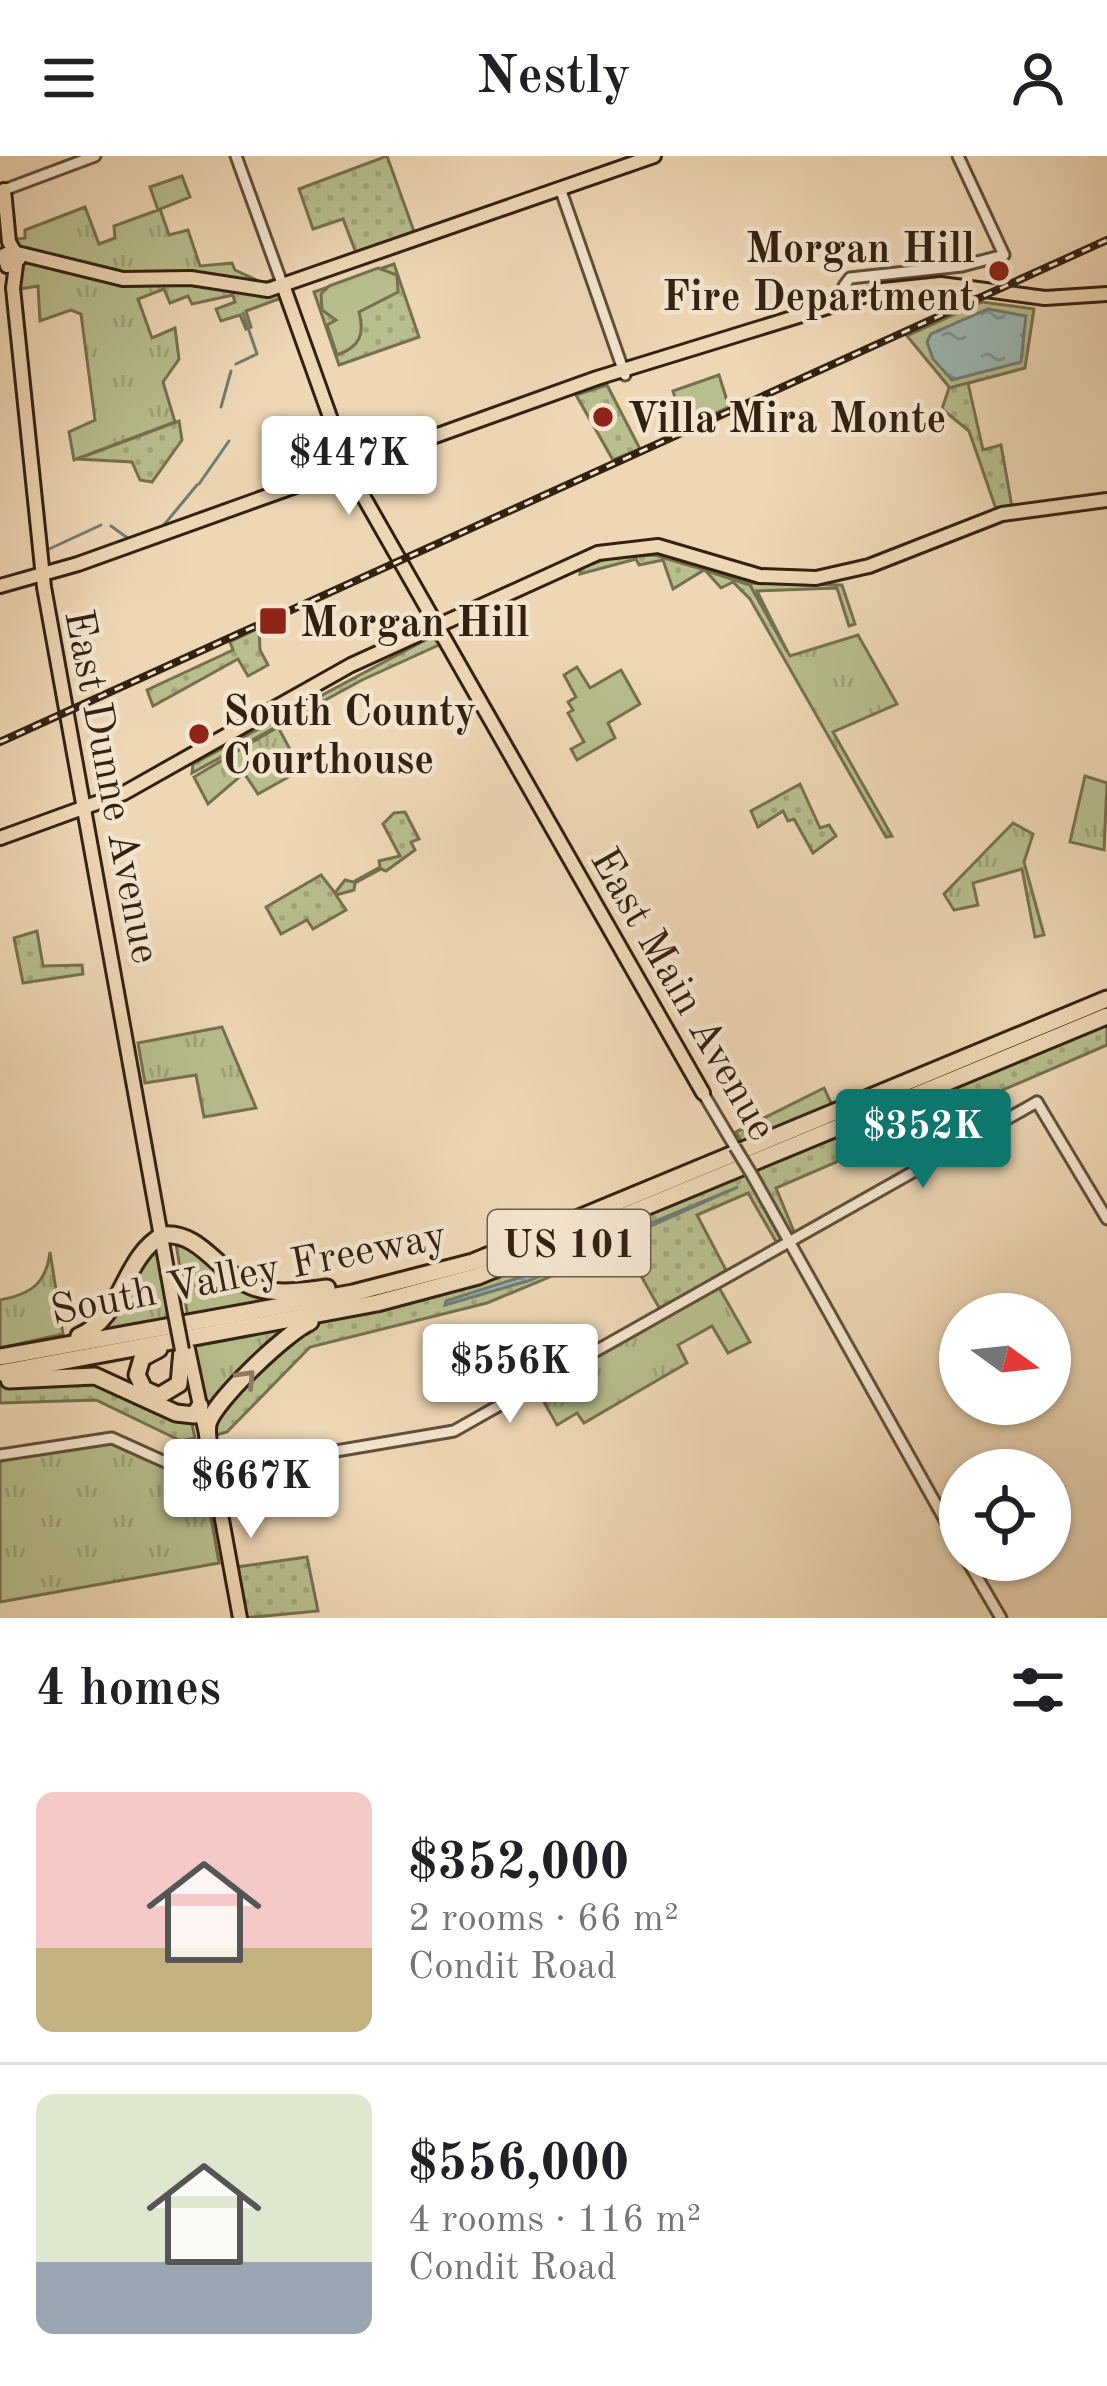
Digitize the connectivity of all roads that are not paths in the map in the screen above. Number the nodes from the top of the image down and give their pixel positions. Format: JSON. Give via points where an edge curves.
{"nodes":[{"id":1,"x":95,"y":156,"type":"edge"},
{"id":2,"x":236,"y":156,"type":"edge"},
{"id":3,"x":654,"y":156,"type":"edge"},
{"id":4,"x":958,"y":156,"type":"edge"},
{"id":5,"x":560,"y":188,"type":"junction"},
{"id":6,"x":4,"y":190,"type":"joint"},
{"id":7,"x":9,"y":259,"type":"edge"},
{"id":8,"x":284,"y":288,"type":"junction"},
{"id":9,"x":1107,"y":292,"type":"edge"},
{"id":10,"x":848,"y":302,"type":"junction"},
{"id":11,"x":625,"y":372,"type":"junction"},
{"id":12,"x":349,"y":470,"type":"junction"},
{"id":13,"x":1107,"y":503,"type":"edge"},
{"id":14,"x":45,"y":578,"type":"junction"},
{"id":15,"x":0,"y":589,"type":"edge"},
{"id":16,"x":438,"y":627,"type":"junction"},
{"id":17,"x":88,"y":810,"type":"junction"},
{"id":18,"x":0,"y":841,"type":"edge"},
{"id":19,"x":114,"y":967,"type":"junction"},
{"id":20,"x":125,"y":992,"type":"junction"},
{"id":21,"x":1107,"y":999,"type":"edge"},
{"id":22,"x":1107,"y":1016,"type":"edge"},
{"id":23,"x":126,"y":1028,"type":"junction"},
{"id":24,"x":134,"y":1041,"type":"junction"},
{"id":25,"x":137,"y":1074,"type":"junction"},
{"id":26,"x":704,"y":1093,"type":"joint"},
{"id":27,"x":1107,"y":1219,"type":"edge"},
{"id":28,"x":166,"y":1235,"type":"junction"},
{"id":29,"x":787,"y":1243,"type":"junction"},
{"id":30,"x":413,"y":1279,"type":"junction"},
{"id":31,"x":377,"y":1303,"type":"junction"},
{"id":32,"x":225,"y":1331,"type":"junction"},
{"id":33,"x":185,"y":1349,"type":"junction"},
{"id":34,"x":20,"y":1353,"type":"junction"},
{"id":35,"x":0,"y":1357,"type":"edge"},
{"id":36,"x":0,"y":1377,"type":"edge"},
{"id":37,"x":197,"y":1411,"type":"junction"},
{"id":38,"x":0,"y":1456,"type":"edge"},
{"id":39,"x":210,"y":1470,"type":"junction"},
{"id":40,"x":939,"y":1510,"type":"edge"},
{"id":41,"x":980,"y":1581,"type":"edge"},
{"id":42,"x":237,"y":1618,"type":"edge"},
{"id":43,"x":1001,"y":1618,"type":"edge"}],
"edges":[{"from":1,"to":6,"type":"street"},
{"from":2,"to":8,"type":"street"},
{"from":3,"to":5,"type":"main road"},
{"from":4,"to":10,"type":"street","via":[[1004,254],[850,278]]},
{"from":5,"to":8,"type":"main road"},
{"from":5,"to":11,"type":"street"},
{"from":6,"to":7,"type":"main road","name":"East Dunne Avenue"},
{"from":7,"to":8,"type":"main road","via":[[123,283],[199,283],[250,295]]},
{"from":7,"to":14,"type":"main road","name":"East Dunne Avenue"},
{"from":8,"to":12,"type":"main road","name":"East Main Avenue"},
{"from":9,"to":10,"type":"main road","via":[[1035,298],[932,284]]},
{"from":10,"to":11,"type":"main road"},
{"from":11,"to":12,"type":"main road"},
{"from":12,"to":14,"type":"main road"},
{"from":12,"to":16,"type":"main road","name":"East Main Avenue"},
{"from":13,"to":16,"type":"main road","via":[[1004,520],[812,585],[751,580],[669,554],[616,554]]},
{"from":14,"to":15,"type":"main road"},
{"from":14,"to":17,"type":"main road","name":"East Dunne Avenue"},
{"from":16,"to":17,"type":"main road","via":[[351,664]]},
{"from":16,"to":26,"type":"main road","name":"East Main Avenue"},
{"from":17,"to":18,"type":"main road"},
{"from":17,"to":19,"type":"main road","name":"East Dunne Avenue"},
{"from":17,"to":20,"type":"main road","name":"East Dunne Avenue"},
{"from":19,"to":20,"type":"main road"},
{"from":19,"to":23,"type":"main road","name":"East Dunne Avenue"},
{"from":20,"to":24,"type":"main road","name":"East Dunne Avenue"},
{"from":21,"to":30,"type":"highway","name":"South Valley Freeway","number":"US 101","via":[[532,1241]]},
{"from":22,"to":31,"type":"highway","name":"South Valley Freeway","number":"US 101","via":[[556,1248]]},
{"from":23,"to":24,"type":"main road"},
{"from":23,"to":25,"type":"main road","name":"East Dunne Avenue"},
{"from":24,"to":25,"type":"main road","name":"East Dunne Avenue"},
{"from":25,"to":28,"type":"main road","name":"East Dunne Avenue"},
{"from":25,"to":28,"type":"main road","name":"East Dunne Avenue"},
{"from":26,"to":29,"type":"street","name":"East Main Avenue","bridge":true},
{"from":27,"to":29,"type":"street","via":[[1036,1102]]},
{"from":28,"to":30,"type":"highway","via":[[186,1237],[239,1280],[268,1291]]},
{"from":28,"to":33,"type":"main road","name":"East Dunne Avenue","bridge":true},
{"from":28,"to":34,"type":"highway","via":[[144,1251],[99,1325]]},
{"from":29,"to":39,"type":"street","via":[[454,1431]]},
{"from":29,"to":40,"type":"street","name":"East Main Avenue"},
{"from":30,"to":34,"type":"highway","name":"South Valley Freeway","number":"US 101"},
{"from":31,"to":32,"type":"highway","name":"South Valley Freeway","number":"US 101"},
{"from":39,"to":31,"type":"highway","one_way":true,"via":[[212,1416],[285,1337]]},
{"from":32,"to":33,"type":"highway","via":[[146,1355],[137,1373],[144,1389],[161,1396],[175,1389]]},
{"from":32,"to":36,"type":"highway","name":"South Valley Freeway","number":"US 101"},
{"from":33,"to":37,"type":"main road","name":"East Dunne Avenue"},
{"from":34,"to":35,"type":"highway","name":"South Valley Freeway","number":"US 101"},
{"from":36,"to":37,"type":"highway","via":[[95,1376],[176,1413]]},
{"from":37,"to":39,"type":"main road","name":"East Dunne Avenue"},
{"from":38,"to":39,"type":"street","via":[[103,1437],[186,1474]]},
{"from":39,"to":42,"type":"main road","name":"East Dunne Avenue"},
{"from":41,"to":43,"type":"street"}]}
